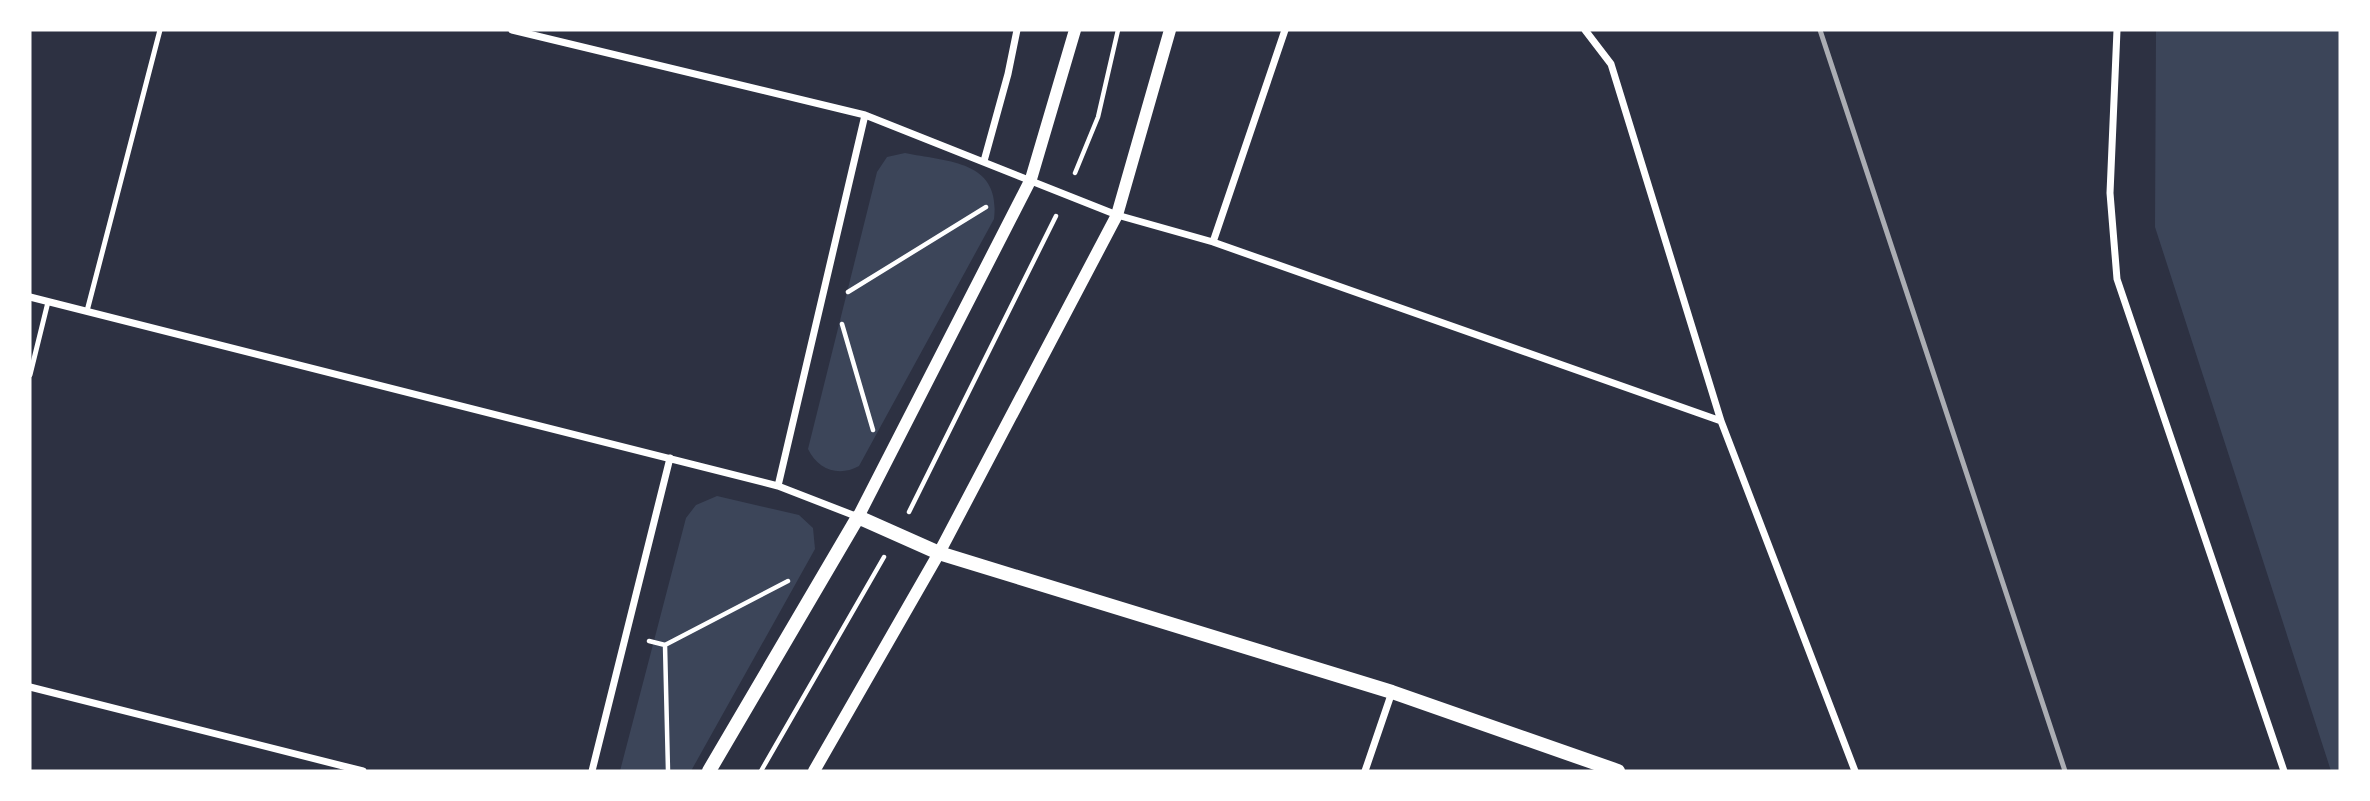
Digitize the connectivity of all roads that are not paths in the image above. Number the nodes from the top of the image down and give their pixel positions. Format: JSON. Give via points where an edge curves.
{"nodes":[{"id":1,"x":160,"y":30,"type":"edge"},
{"id":2,"x":512,"y":30,"type":"edge"},
{"id":3,"x":1017,"y":30,"type":"edge"},
{"id":4,"x":1075,"y":30,"type":"edge"},
{"id":5,"x":1170,"y":30,"type":"edge"},
{"id":6,"x":1285,"y":30,"type":"edge"},
{"id":7,"x":1585,"y":30,"type":"edge"},
{"id":8,"x":2117,"y":30,"type":"edge"},
{"id":9,"x":865,"y":115,"type":"junction"},
{"id":10,"x":984,"y":161,"type":"junction"},
{"id":11,"x":1031,"y":179,"type":"junction"},
{"id":12,"x":1117,"y":215,"type":"junction"},
{"id":13,"x":1213,"y":242,"type":"junction"},
{"id":14,"x":30,"y":297,"type":"edge"},
{"id":15,"x":48,"y":302,"type":"junction"},
{"id":16,"x":87,"y":311,"type":"junction"},
{"id":17,"x":30,"y":375,"type":"edge"},
{"id":18,"x":1721,"y":421,"type":"junction"},
{"id":19,"x":670,"y":458,"type":"junction"},
{"id":20,"x":778,"y":486,"type":"junction"},
{"id":21,"x":858,"y":517,"type":"junction"},
{"id":22,"x":939,"y":553,"type":"junction"},
{"id":23,"x":30,"y":687,"type":"edge"},
{"id":24,"x":1392,"y":692,"type":"junction"},
{"id":25,"x":363,"y":771,"type":"edge"},
{"id":26,"x":592,"y":771,"type":"edge"},
{"id":27,"x":709,"y":771,"type":"edge"},
{"id":28,"x":814,"y":771,"type":"edge"},
{"id":29,"x":1365,"y":771,"type":"edge"},
{"id":30,"x":1618,"y":771,"type":"edge"},
{"id":31,"x":1855,"y":771,"type":"edge"},
{"id":32,"x":2284,"y":771,"type":"edge"}],
"edges":[{"from":1,"to":16,"type":"lane"},
{"from":2,"to":9,"type":"street"},
{"from":3,"to":10,"type":"street"},
{"from":4,"to":11,"type":"street"},
{"from":5,"to":12,"type":"street"},
{"from":6,"to":13,"type":"street"},
{"from":7,"to":18,"type":"street","via":[[1611,64]]},
{"from":8,"to":32,"type":"street","via":[[2110,193],[2118,279]]},
{"from":9,"to":10,"type":"street"},
{"from":9,"to":20,"type":"street"},
{"from":10,"to":11,"type":"street"},
{"from":11,"to":12,"type":"street"},
{"from":11,"to":21,"type":"street"},
{"from":12,"to":13,"type":"street"},
{"from":12,"to":22,"type":"street"},
{"from":13,"to":18,"type":"street"},
{"from":14,"to":15,"type":"street"},
{"from":15,"to":16,"type":"street"},
{"from":15,"to":17,"type":"lane"},
{"from":16,"to":19,"type":"street"},
{"from":18,"to":31,"type":"street"},
{"from":19,"to":20,"type":"street"},
{"from":19,"to":26,"type":"street"},
{"from":20,"to":21,"type":"street"},
{"from":21,"to":22,"type":"main road"},
{"from":21,"to":27,"type":"main road"},
{"from":22,"to":24,"type":"main road"},
{"from":22,"to":28,"type":"street"},
{"from":23,"to":25,"type":"street"},
{"from":24,"to":29,"type":"street"},
{"from":24,"to":30,"type":"main road"}]}
